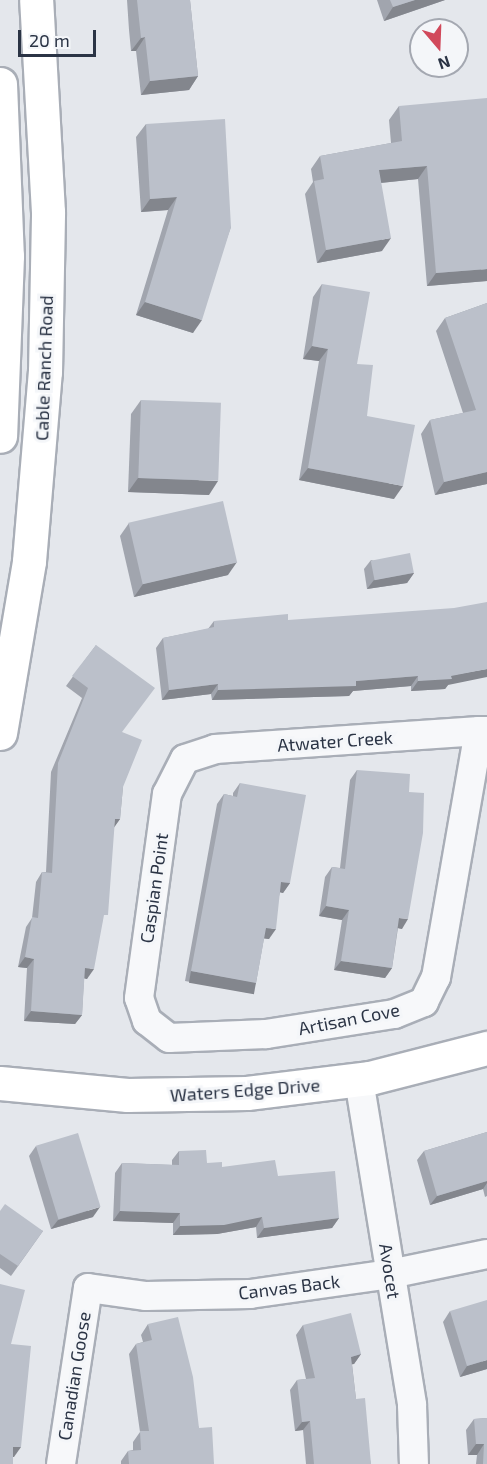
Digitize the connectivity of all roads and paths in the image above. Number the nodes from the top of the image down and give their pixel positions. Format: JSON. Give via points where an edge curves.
{"nodes":[{"id":1,"x":36,"y":0,"type":"edge"},
{"id":2,"x":0,"y":84,"type":"edge"},
{"id":3,"x":0,"y":436,"type":"edge"},
{"id":4,"x":483,"y":731,"type":"edge"},
{"id":5,"x":0,"y":734,"type":"edge"},
{"id":6,"x":185,"y":759,"type":"joint"},
{"id":7,"x":147,"y":1021,"type":"joint"},
{"id":8,"x":487,"y":1048,"type":"edge"},
{"id":9,"x":359,"y":1080,"type":"junction"},
{"id":10,"x":0,"y":1083,"type":"edge"},
{"id":11,"x":487,"y":1254,"type":"edge"},
{"id":12,"x":390,"y":1274,"type":"junction"},
{"id":13,"x":88,"y":1288,"type":"joint"},
{"id":14,"x":61,"y":1464,"type":"edge"},
{"id":15,"x":414,"y":1464,"type":"edge"}],
"edges":[{"from":1,"to":5,"type":"street","name":"Cable Ranch Road","via":[[48,212],[44,403],[29,561]]},
{"from":2,"to":3,"type":"street","via":[[7,256]]},
{"from":4,"to":6,"type":"street","name":"Atwater Creek","via":[[215,749]]},
{"from":4,"to":7,"type":"street","name":"Artisan Cove","via":[[436,977],[424,1002],[394,1014],[266,1034],[169,1038]]},
{"from":6,"to":7,"type":"street","name":"Caspian Point","via":[[166,806],[139,998]]},
{"from":8,"to":9,"type":"street","name":"Waters Edge Drive"},
{"from":9,"to":10,"type":"street","name":"Waters Edge Drive","via":[[291,1090],[198,1096],[92,1093]]},
{"from":9,"to":12,"type":"street","name":"Avocet"},
{"from":11,"to":12,"type":"street","name":"Canvas Back"},
{"from":12,"to":13,"type":"street","name":"Canvas Back","via":[[250,1294],[146,1296]]},
{"from":12,"to":15,"type":"street","name":"Avocet","via":[[412,1405]]},
{"from":13,"to":14,"type":"street","name":"Canadian Goose"}]}
